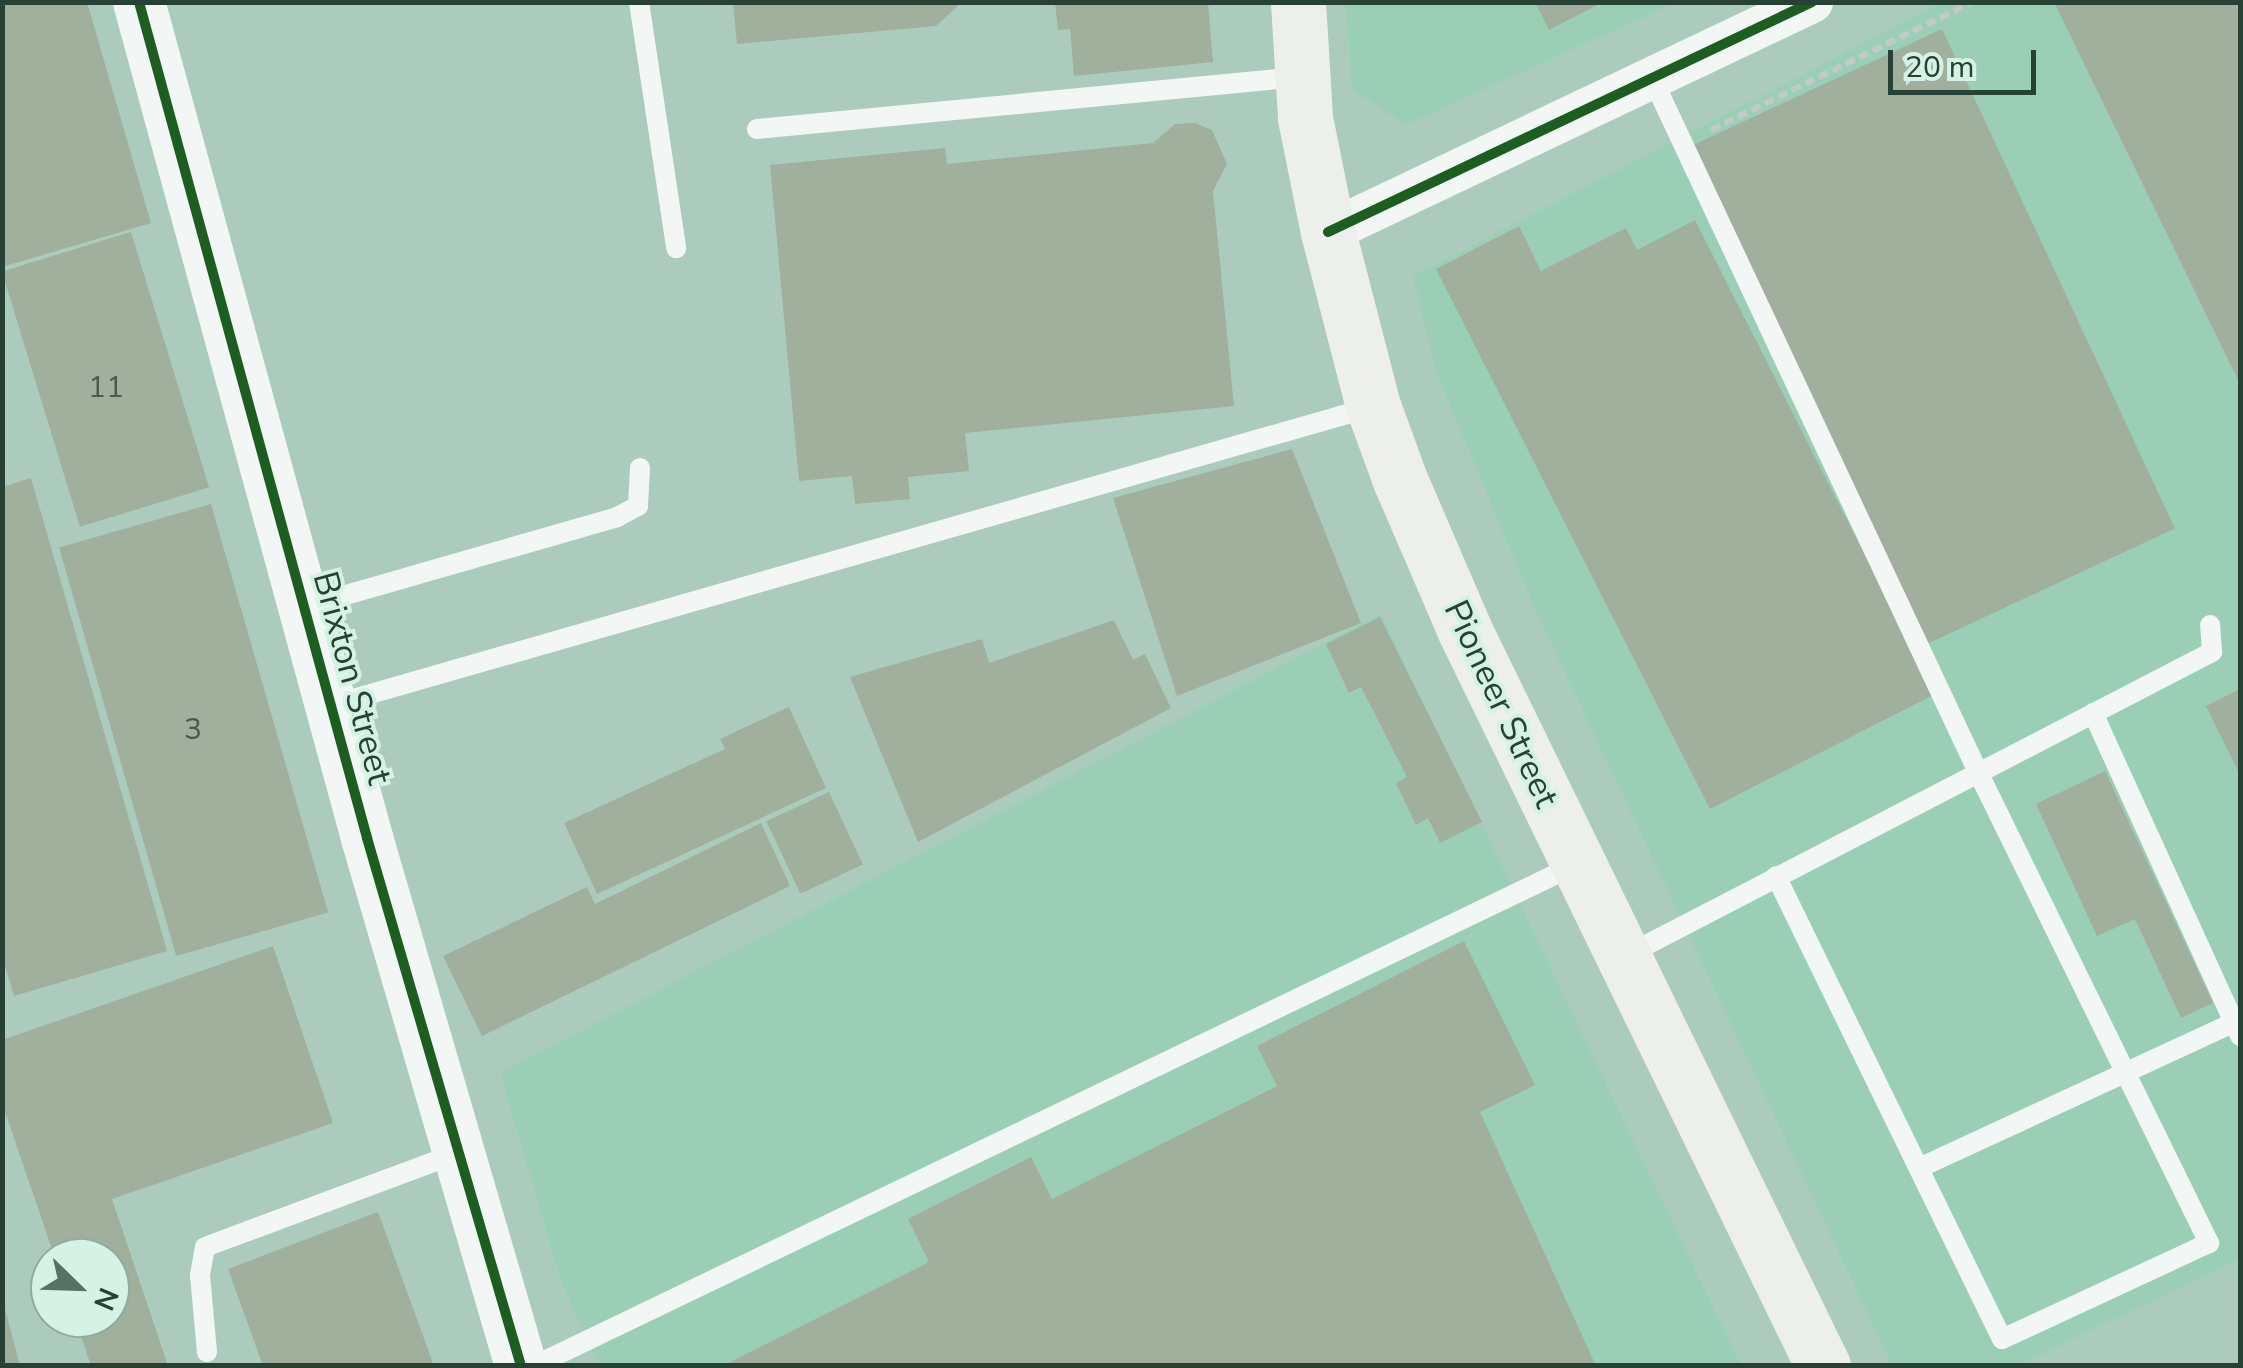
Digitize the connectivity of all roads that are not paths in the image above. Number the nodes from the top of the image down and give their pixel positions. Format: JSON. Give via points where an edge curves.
{"nodes":[{"id":1,"x":139,"y":2,"type":"edge"},
{"id":2,"x":640,"y":2,"type":"edge"},
{"id":3,"x":1298,"y":2,"type":"edge"},
{"id":4,"x":1812,"y":2,"type":"edge"},
{"id":5,"x":1301,"y":77,"type":"junction"},
{"id":6,"x":1654,"y":82,"type":"junction"},
{"id":7,"x":756,"y":129,"type":"dead end"},
{"id":8,"x":1328,"y":232,"type":"junction"},
{"id":9,"x":676,"y":248,"type":"dead end"},
{"id":10,"x":1372,"y":406,"type":"junction"},
{"id":11,"x":640,"y":468,"type":"dead end"},
{"id":12,"x":304,"y":607,"type":"junction"},
{"id":13,"x":2210,"y":625,"type":"dead end"},
{"id":14,"x":330,"y":706,"type":"junction"},
{"id":15,"x":2093,"y":713,"type":"junction"},
{"id":16,"x":1978,"y":772,"type":"junction"},
{"id":17,"x":1577,"y":864,"type":"junction"},
{"id":18,"x":1776,"y":876,"type":"junction"},
{"id":19,"x":1622,"y":958,"type":"junction"},
{"id":20,"x":2239,"y":1027,"type":"edge"},
{"id":21,"x":2129,"y":1076,"type":"junction"},
{"id":22,"x":462,"y":1151,"type":"junction"},
{"id":23,"x":1919,"y":1168,"type":"junction"},
{"id":24,"x":208,"y":1352,"type":"dead end"},
{"id":25,"x":1813,"y":1358,"type":"edge"},
{"id":26,"x":521,"y":1366,"type":"edge"},
{"id":27,"x":534,"y":1366,"type":"edge"}],
"edges":[{"from":1,"to":12,"type":"street","name":"Brixton Street"},
{"from":2,"to":9,"type":"lane"},
{"from":3,"to":5,"type":"main road","name":"Pioneer Street"},
{"from":4,"to":6,"type":"street"},
{"from":5,"to":7,"type":"lane"},
{"from":5,"to":8,"type":"main road","name":"Pioneer Street"},
{"from":6,"to":8,"type":"street"},
{"from":6,"to":16,"type":"lane"},
{"from":8,"to":10,"type":"main road","name":"Pioneer Street"},
{"from":10,"to":14,"type":"lane"},
{"from":10,"to":17,"type":"main road","name":"Pioneer Street","via":[[1464,632]]},
{"from":11,"to":12,"type":"lane","via":[[638,506],[617,518]]},
{"from":12,"to":14,"type":"street","name":"Brixton Street"},
{"from":13,"to":15,"type":"lane","via":[[2212,652]]},
{"from":14,"to":22,"type":"street","name":"Brixton Street"},
{"from":15,"to":16,"type":"lane"},
{"from":15,"to":20,"type":"lane"},
{"from":16,"to":18,"type":"lane"},
{"from":16,"to":21,"type":"lane"},
{"from":17,"to":19,"type":"main road","name":"Pioneer Street"},
{"from":17,"to":27,"type":"lane"},
{"from":18,"to":19,"type":"lane"},
{"from":18,"to":23,"type":"lane"},
{"from":19,"to":25,"type":"main road","name":"Pioneer Street"},
{"from":20,"to":21,"type":"lane"},
{"from":21,"to":23,"type":"lane"},
{"from":21,"to":23,"type":"lane","via":[[2209,1243],[2002,1339]]},
{"from":22,"to":24,"type":"lane","via":[[205,1248],[200,1276]]},
{"from":22,"to":26,"type":"street","name":"Brixton Street"}]}
